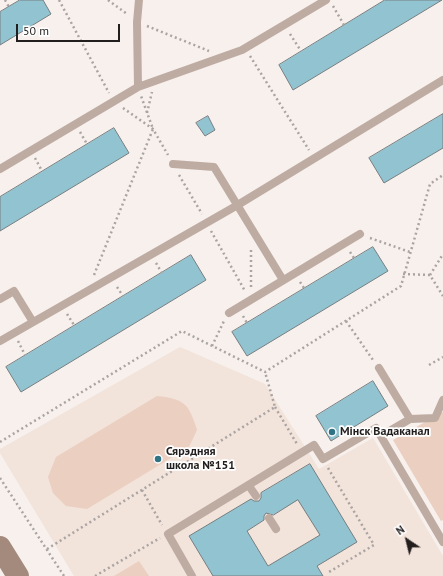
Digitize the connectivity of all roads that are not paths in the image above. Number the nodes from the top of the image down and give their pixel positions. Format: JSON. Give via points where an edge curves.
{"nodes":[{"id":1,"x":139,"y":0,"type":"edge"},
{"id":2,"x":326,"y":0,"type":"edge"},
{"id":3,"x":443,"y":80,"type":"edge"},
{"id":4,"x":138,"y":87,"type":"junction"},
{"id":5,"x":173,"y":164,"type":"dead end"},
{"id":6,"x":0,"y":169,"type":"edge"},
{"id":7,"x":236,"y":206,"type":"junction"},
{"id":8,"x":360,"y":234,"type":"road end"},
{"id":9,"x":282,"y":280,"type":"junction"},
{"id":10,"x":0,"y":299,"type":"edge"},
{"id":11,"x":229,"y":313,"type":"dead end"},
{"id":12,"x":33,"y":322,"type":"junction"},
{"id":13,"x":0,"y":340,"type":"edge"},
{"id":14,"x":379,"y":368,"type":"road end"},
{"id":15,"x":443,"y":400,"type":"edge"},
{"id":16,"x":410,"y":419,"type":"junction"},
{"id":17,"x":381,"y":436,"type":"junction"},
{"id":18,"x":249,"y":486,"type":"junction"},
{"id":19,"x":256,"y":496,"type":"dead end"},
{"id":20,"x":269,"y":518,"type":"dead end"},
{"id":21,"x":276,"y":529,"type":"dead end"},
{"id":22,"x":443,"y":542,"type":"edge"},
{"id":23,"x":0,"y":547,"type":"edge"},
{"id":24,"x":18,"y":576,"type":"edge"},
{"id":25,"x":192,"y":576,"type":"edge"}],
"edges":[{"from":1,"to":4,"type":"lane"},
{"from":2,"to":4,"type":"lane","via":[[242,50]]},
{"from":3,"to":7,"type":"lane"},
{"from":4,"to":6,"type":"lane"},
{"from":5,"to":7,"type":"lane","via":[[214,167]]},
{"from":7,"to":9,"type":"lane"},
{"from":7,"to":12,"type":"lane"},
{"from":8,"to":9,"type":"lane"},
{"from":9,"to":11,"type":"lane"},
{"from":10,"to":12,"type":"lane","via":[[14,291]]},
{"from":12,"to":13,"type":"lane"},
{"from":14,"to":16,"type":"lane"},
{"from":15,"to":16,"type":"lane","via":[[435,418]]},
{"from":16,"to":17,"type":"lane"},
{"from":17,"to":18,"type":"lane","via":[[376,428],[323,459],[314,445]]},
{"from":17,"to":22,"type":"lane"},
{"from":18,"to":19,"type":"lane"},
{"from":18,"to":25,"type":"lane","via":[[168,534]]},
{"from":20,"to":21,"type":"lane"},
{"from":23,"to":24,"type":"main road"}]}
